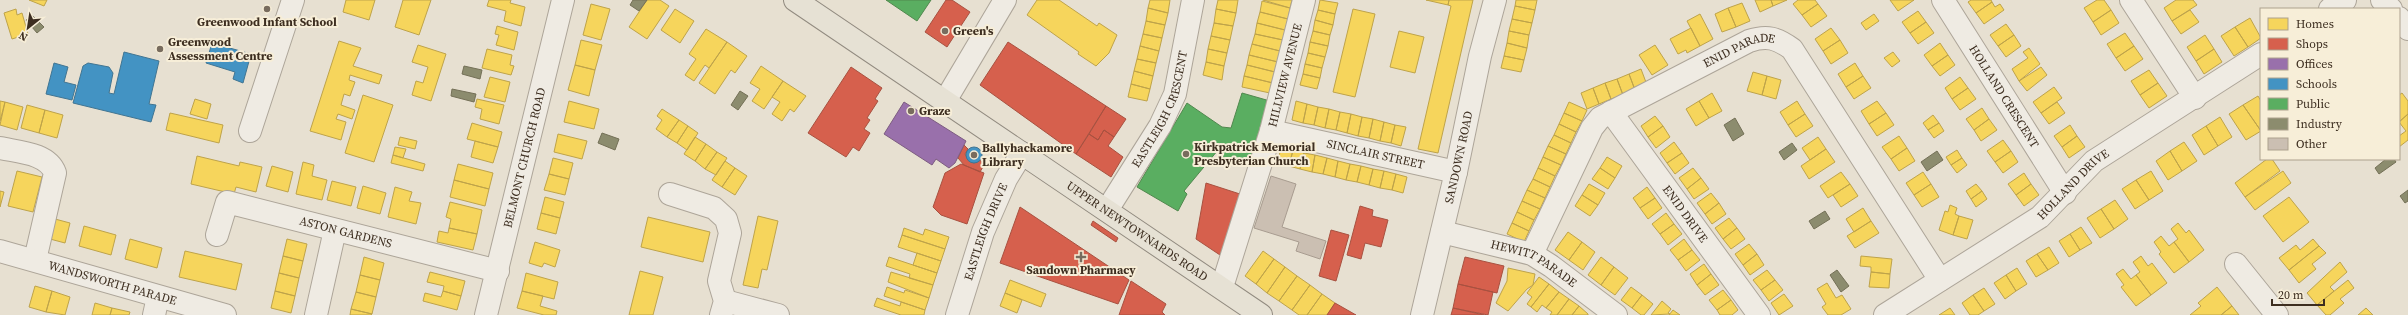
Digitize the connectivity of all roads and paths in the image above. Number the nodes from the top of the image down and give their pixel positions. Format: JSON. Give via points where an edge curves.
{"nodes":[{"id":1,"x":293,"y":0,"type":"edge"},
{"id":2,"x":563,"y":0,"type":"edge"},
{"id":3,"x":795,"y":0,"type":"edge"},
{"id":4,"x":1005,"y":0,"type":"edge"},
{"id":5,"x":1193,"y":0,"type":"edge"},
{"id":6,"x":1304,"y":0,"type":"edge"},
{"id":7,"x":1495,"y":0,"type":"edge"},
{"id":8,"x":1943,"y":0,"type":"edge"},
{"id":9,"x":2131,"y":0,"type":"edge"},
{"id":10,"x":2345,"y":0,"type":"edge"},
{"id":11,"x":2382,"y":0,"type":"edge"},
{"id":12,"x":2332,"y":8,"type":"edge"},
{"id":13,"x":2390,"y":8,"type":"edge"},
{"id":14,"x":2400,"y":19,"type":"edge"},
{"id":15,"x":2408,"y":29,"type":"edge"},
{"id":16,"x":2260,"y":55,"type":"edge"},
{"id":17,"x":2194,"y":98,"type":"junction"},
{"id":18,"x":945,"y":101,"type":"junction"},
{"id":19,"x":1611,"y":112,"type":"junction"},
{"id":20,"x":250,"y":131,"type":"dead end"},
{"id":21,"x":1271,"y":131,"type":"junction"},
{"id":22,"x":0,"y":148,"type":"edge"},
{"id":23,"x":1022,"y":153,"type":"junction"},
{"id":24,"x":1456,"y":172,"type":"junction"},
{"id":25,"x":2065,"y":193,"type":"junction"},
{"id":26,"x":670,"y":194,"type":"dead end"},
{"id":27,"x":1107,"y":210,"type":"junction"},
{"id":28,"x":335,"y":230,"type":"junction"},
{"id":29,"x":1442,"y":232,"type":"junction"},
{"id":30,"x":217,"y":235,"type":"dead end"},
{"id":31,"x":0,"y":251,"type":"edge"},
{"id":32,"x":1532,"y":254,"type":"junction"},
{"id":33,"x":35,"y":260,"type":"junction"},
{"id":34,"x":2236,"y":264,"type":"dead end"},
{"id":35,"x":498,"y":271,"type":"junction"},
{"id":36,"x":1940,"y":280,"type":"junction"},
{"id":37,"x":1222,"y":287,"type":"junction"},
{"id":38,"x":156,"y":306,"type":"edge"},
{"id":39,"x":723,"y":308,"type":"edge"},
{"id":40,"x":1258,"y":314,"type":"edge"},
{"id":41,"x":225,"y":315,"type":"edge"},
{"id":42,"x":316,"y":315,"type":"edge"},
{"id":43,"x":486,"y":315,"type":"edge"},
{"id":44,"x":778,"y":315,"type":"edge"},
{"id":45,"x":957,"y":315,"type":"edge"},
{"id":46,"x":1422,"y":315,"type":"edge"},
{"id":47,"x":1616,"y":315,"type":"edge"},
{"id":48,"x":1759,"y":315,"type":"edge"},
{"id":49,"x":1885,"y":315,"type":"edge"},
{"id":50,"x":2277,"y":315,"type":"edge"}],
"edges":[{"from":1,"to":20,"type":"street"},
{"from":2,"to":35,"type":"street","name":"BELMONT CHURCH ROAD"},
{"from":3,"to":18,"type":"main road","name":"UPPER NEWTOWNARDS ROAD"},
{"from":4,"to":18,"type":"street"},
{"from":5,"to":27,"type":"street","name":"EASTLEIGH CRESCENT","via":[[1175,94],[1160,126]]},
{"from":6,"to":21,"type":"street","name":"HILLVIEW AVENUE"},
{"from":7,"to":24,"type":"street","name":"SANDOWN ROAD","via":[[1480,56]]},
{"from":8,"to":25,"type":"street","name":"HOLLAND CRESCENT"},
{"from":9,"to":17,"type":"street"},
{"from":10,"to":12,"type":"street"},
{"from":11,"to":13,"type":"street"},
{"from":14,"to":15,"type":"street"},
{"from":16,"to":17,"type":"street","name":"HOLLAND DRIVE"},
{"from":17,"to":25,"type":"street","name":"HOLLAND DRIVE","via":[[2094,161]]},
{"from":18,"to":23,"type":"main road","name":"UPPER NEWTOWNARDS ROAD"},
{"from":19,"to":32,"type":"street","name":"ENID PARADE","via":[[1600,118],[1592,128]]},
{"from":19,"to":36,"type":"street","name":"ENID PARADE","via":[[1761,37],[1783,42],[1792,49]]},
{"from":19,"to":48,"type":"street","name":"ENID DRIVE"},
{"from":21,"to":24,"type":"street","name":"SINCLAIR STREET"},
{"from":21,"to":37,"type":"street","name":"HILLVIEW AVENUE"},
{"from":22,"to":33,"type":"street","via":[[40,158],[54,170]]},
{"from":23,"to":27,"type":"main road","name":"UPPER NEWTOWNARDS ROAD"},
{"from":23,"to":45,"type":"street","name":"EASTLEIGH DRIVE","via":[[1006,179],[983,232]]},
{"from":24,"to":29,"type":"street","name":"SANDOWN ROAD"},
{"from":25,"to":36,"type":"street","name":"HOLLAND DRIVE","via":[[2040,217]]},
{"from":26,"to":39,"type":"street","via":[[714,208],[726,219],[730,233],[719,281]]},
{"from":27,"to":37,"type":"main road","name":"UPPER NEWTOWNARDS ROAD"},
{"from":28,"to":30,"type":"street","name":"ASTON GARDENS","via":[[227,202]]},
{"from":28,"to":35,"type":"street","name":"ASTON GARDENS"},
{"from":28,"to":42,"type":"street"},
{"from":29,"to":32,"type":"street","name":"HEWITT PARADE"},
{"from":29,"to":46,"type":"street","name":"SANDOWN ROAD"},
{"from":31,"to":33,"type":"street","name":"WANDSWORTH PARADE"},
{"from":32,"to":47,"type":"street","name":"HEWITT PARADE"},
{"from":33,"to":38,"type":"street","name":"WANDSWORTH PARADE"},
{"from":34,"to":50,"type":"street"},
{"from":35,"to":43,"type":"street","name":"BELMONT CHURCH ROAD"},
{"from":36,"to":49,"type":"street","name":"HOLLAND DRIVE"},
{"from":37,"to":40,"type":"main road","name":"UPPER NEWTOWNARDS ROAD"},
{"from":38,"to":41,"type":"street","name":"WANDSWORTH PARADE"},
{"from":39,"to":44,"type":"street"}]}
